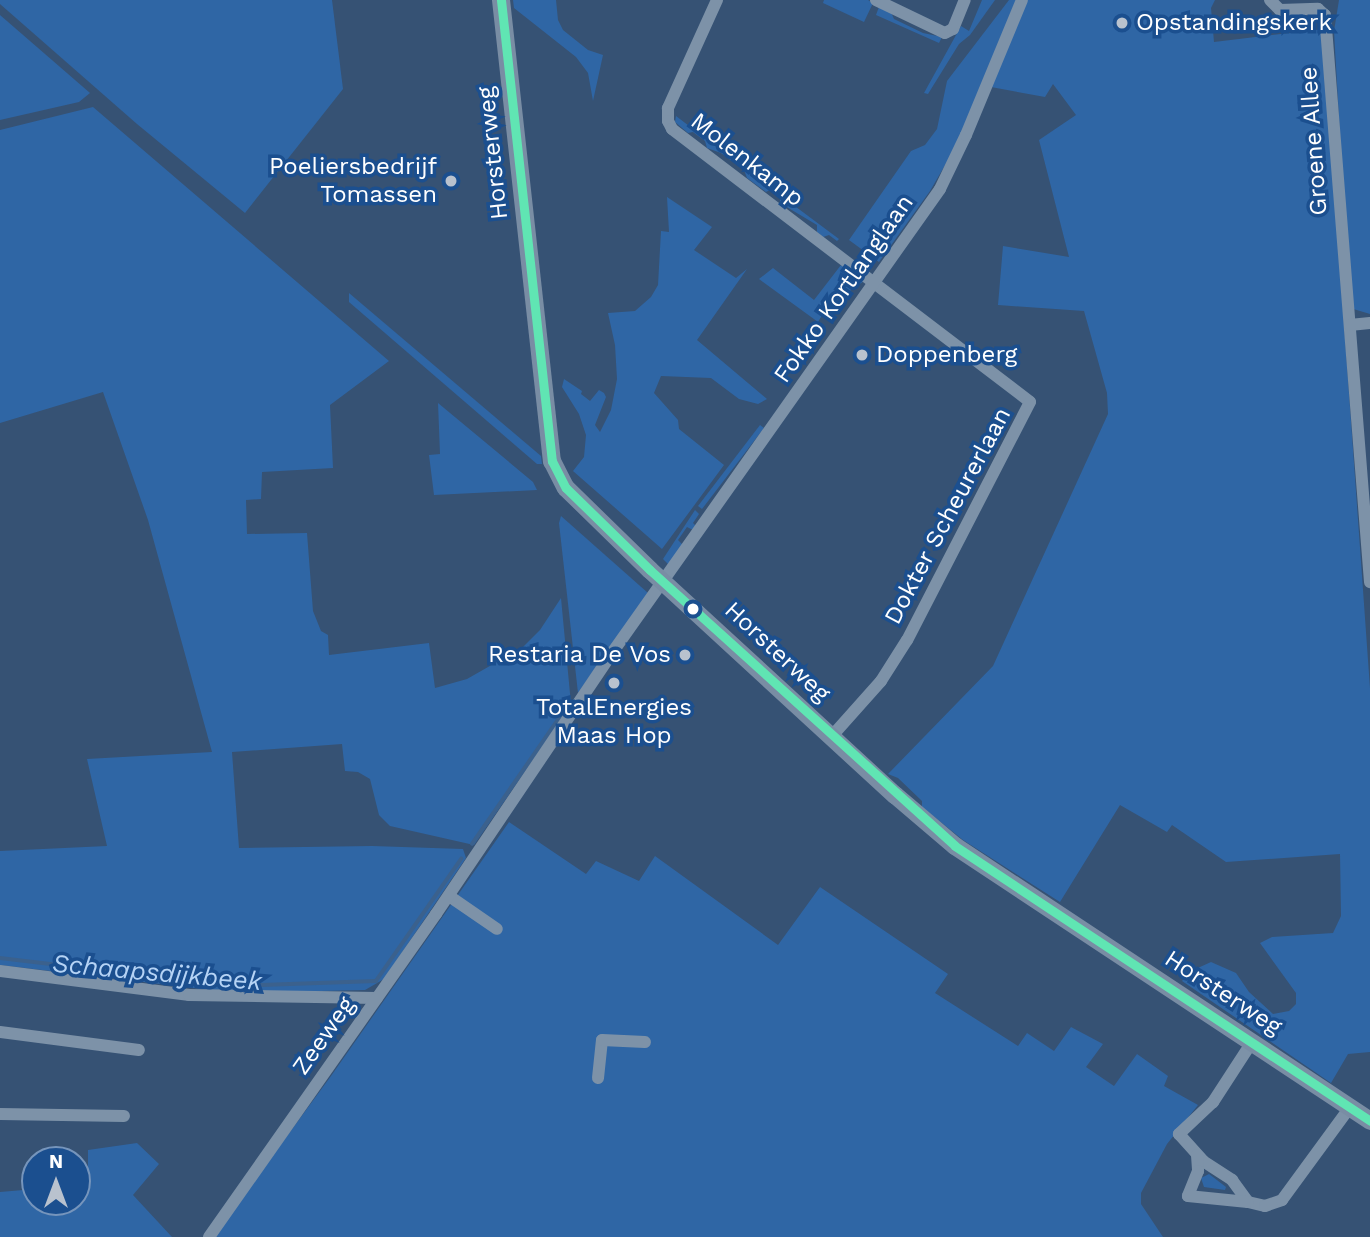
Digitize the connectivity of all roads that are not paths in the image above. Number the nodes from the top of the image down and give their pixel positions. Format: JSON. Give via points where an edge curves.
{"nodes":[{"id":1,"x":501,"y":0,"type":"edge"},
{"id":2,"x":717,"y":0,"type":"edge"},
{"id":3,"x":876,"y":0,"type":"edge"},
{"id":4,"x":965,"y":0,"type":"edge"},
{"id":5,"x":1022,"y":0,"type":"edge"},
{"id":6,"x":1270,"y":0,"type":"edge"},
{"id":7,"x":875,"y":283,"type":"junction"},
{"id":8,"x":1370,"y":323,"type":"edge"},
{"id":9,"x":1350,"y":325,"type":"junction"},
{"id":10,"x":1369,"y":555,"type":"edge"},
{"id":11,"x":664,"y":582,"type":"junction"},
{"id":12,"x":1370,"y":582,"type":"edge"},
{"id":13,"x":832,"y":736,"type":"junction"},
{"id":14,"x":449,"y":896,"type":"junction"},
{"id":15,"x":497,"y":929,"type":"dead end"},
{"id":16,"x":0,"y":971,"type":"edge"},
{"id":17,"x":377,"y":998,"type":"junction"},
{"id":18,"x":0,"y":1032,"type":"edge"},
{"id":19,"x":645,"y":1042,"type":"dead end"},
{"id":20,"x":1252,"y":1042,"type":"junction"},
{"id":21,"x":139,"y":1051,"type":"dead end"},
{"id":22,"x":598,"y":1078,"type":"dead end"},
{"id":23,"x":1350,"y":1107,"type":"junction"},
{"id":24,"x":0,"y":1114,"type":"edge"},
{"id":25,"x":124,"y":1116,"type":"dead end"},
{"id":26,"x":1370,"y":1121,"type":"edge"},
{"id":27,"x":1197,"y":1155,"type":"junction"},
{"id":28,"x":1248,"y":1202,"type":"junction"},
{"id":29,"x":209,"y":1237,"type":"edge"}],
"edges":[{"from":1,"to":11,"type":"main road","name":"Horsterweg","via":[[552,461],[566,488]]},
{"from":2,"to":7,"type":"street","name":"Molenkamp","via":[[668,108],[672,129]]},
{"from":3,"to":4,"type":"street","via":[[945,33],[953,29]]},
{"from":5,"to":7,"type":"street","name":"Fokko Kortlanglaan","via":[[940,189]]},
{"from":6,"to":9,"type":"street","name":"Groene Allee","via":[[1280,10],[1318,9],[1325,15]]},
{"from":7,"to":11,"type":"street","name":"Fokko Kortlanglaan"},
{"from":7,"to":13,"type":"street","name":"Dokter Scheurerlaan","via":[[1030,402],[907,640],[881,681]]},
{"from":8,"to":9,"type":"street"},
{"from":9,"to":10,"type":"street","name":"Groene Allee"},
{"from":10,"to":12,"type":"street","name":"Groene Allee"},
{"from":11,"to":13,"type":"main road","name":"Horsterweg"},
{"from":11,"to":14,"type":"street","name":"Zeeweg","via":[[611,653]]},
{"from":13,"to":20,"type":"main road","name":"Horsterweg","via":[[955,846]]},
{"from":14,"to":15,"type":"street"},
{"from":14,"to":17,"type":"street","name":"Zeeweg"},
{"from":16,"to":17,"type":"street","via":[[189,995]]},
{"from":17,"to":29,"type":"street","name":"Zeeweg"},
{"from":18,"to":21,"type":"street"},
{"from":19,"to":22,"type":"street","via":[[602,1040]]},
{"from":20,"to":23,"type":"main road","name":"Horsterweg"},
{"from":20,"to":27,"type":"street","via":[[1213,1102],[1179,1134]]},
{"from":23,"to":26,"type":"main road","name":"Horsterweg"},
{"from":23,"to":28,"type":"street","via":[[1282,1200],[1265,1206]]},
{"from":24,"to":25,"type":"street"},
{"from":27,"to":28,"type":"street","via":[[1232,1180]]},
{"from":27,"to":28,"type":"street","via":[[1198,1171],[1188,1196]]}]}
